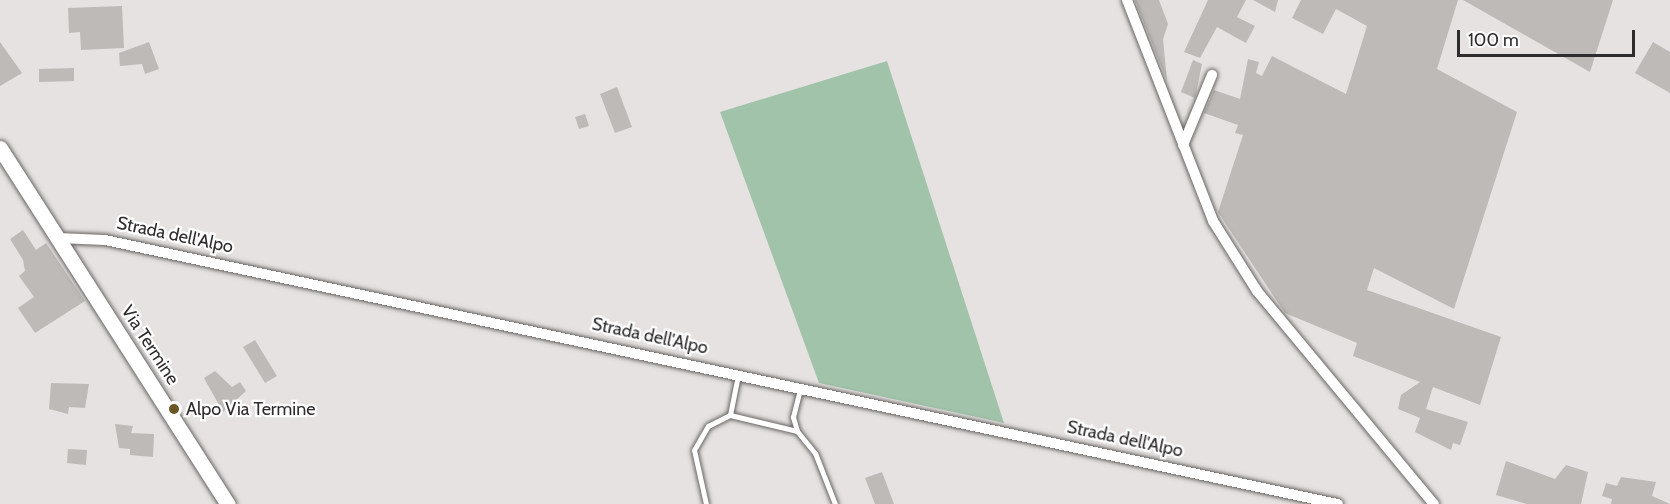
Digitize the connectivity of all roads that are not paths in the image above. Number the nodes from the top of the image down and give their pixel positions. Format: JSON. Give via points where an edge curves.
{"nodes":[{"id":1,"x":1127,"y":0,"type":"edge"},
{"id":2,"x":1212,"y":75,"type":"dead end"},
{"id":3,"x":1183,"y":146,"type":"junction"},
{"id":4,"x":0,"y":148,"type":"edge"},
{"id":5,"x":58,"y":238,"type":"junction"},
{"id":6,"x":738,"y":375,"type":"junction"},
{"id":7,"x":800,"y":389,"type":"junction"},
{"id":8,"x":730,"y":415,"type":"junction"},
{"id":9,"x":797,"y":431,"type":"junction"},
{"id":10,"x":228,"y":504,"type":"edge"},
{"id":11,"x":706,"y":504,"type":"edge"},
{"id":12,"x":836,"y":504,"type":"edge"},
{"id":13,"x":1338,"y":504,"type":"edge"},
{"id":14,"x":1434,"y":504,"type":"edge"}],
"edges":[{"from":1,"to":3,"type":"street"},
{"from":2,"to":3,"type":"street"},
{"from":3,"to":14,"type":"street","via":[[1213,221],[1257,291]]},
{"from":4,"to":5,"type":"street"},
{"from":5,"to":6,"type":"street","name":"Strada dell'Alpo","via":[[105,240]]},
{"from":5,"to":10,"type":"street","name":"Via Termine"},
{"from":6,"to":7,"type":"street","name":"Strada dell'Alpo"},
{"from":6,"to":8,"type":"lane"},
{"from":7,"to":9,"type":"lane","via":[[793,417]]},
{"from":7,"to":13,"type":"street","name":"Strada dell'Alpo"},
{"from":8,"to":9,"type":"lane"},
{"from":8,"to":11,"type":"lane","via":[[708,426],[694,450]]},
{"from":9,"to":12,"type":"lane","via":[[815,453]]}]}
